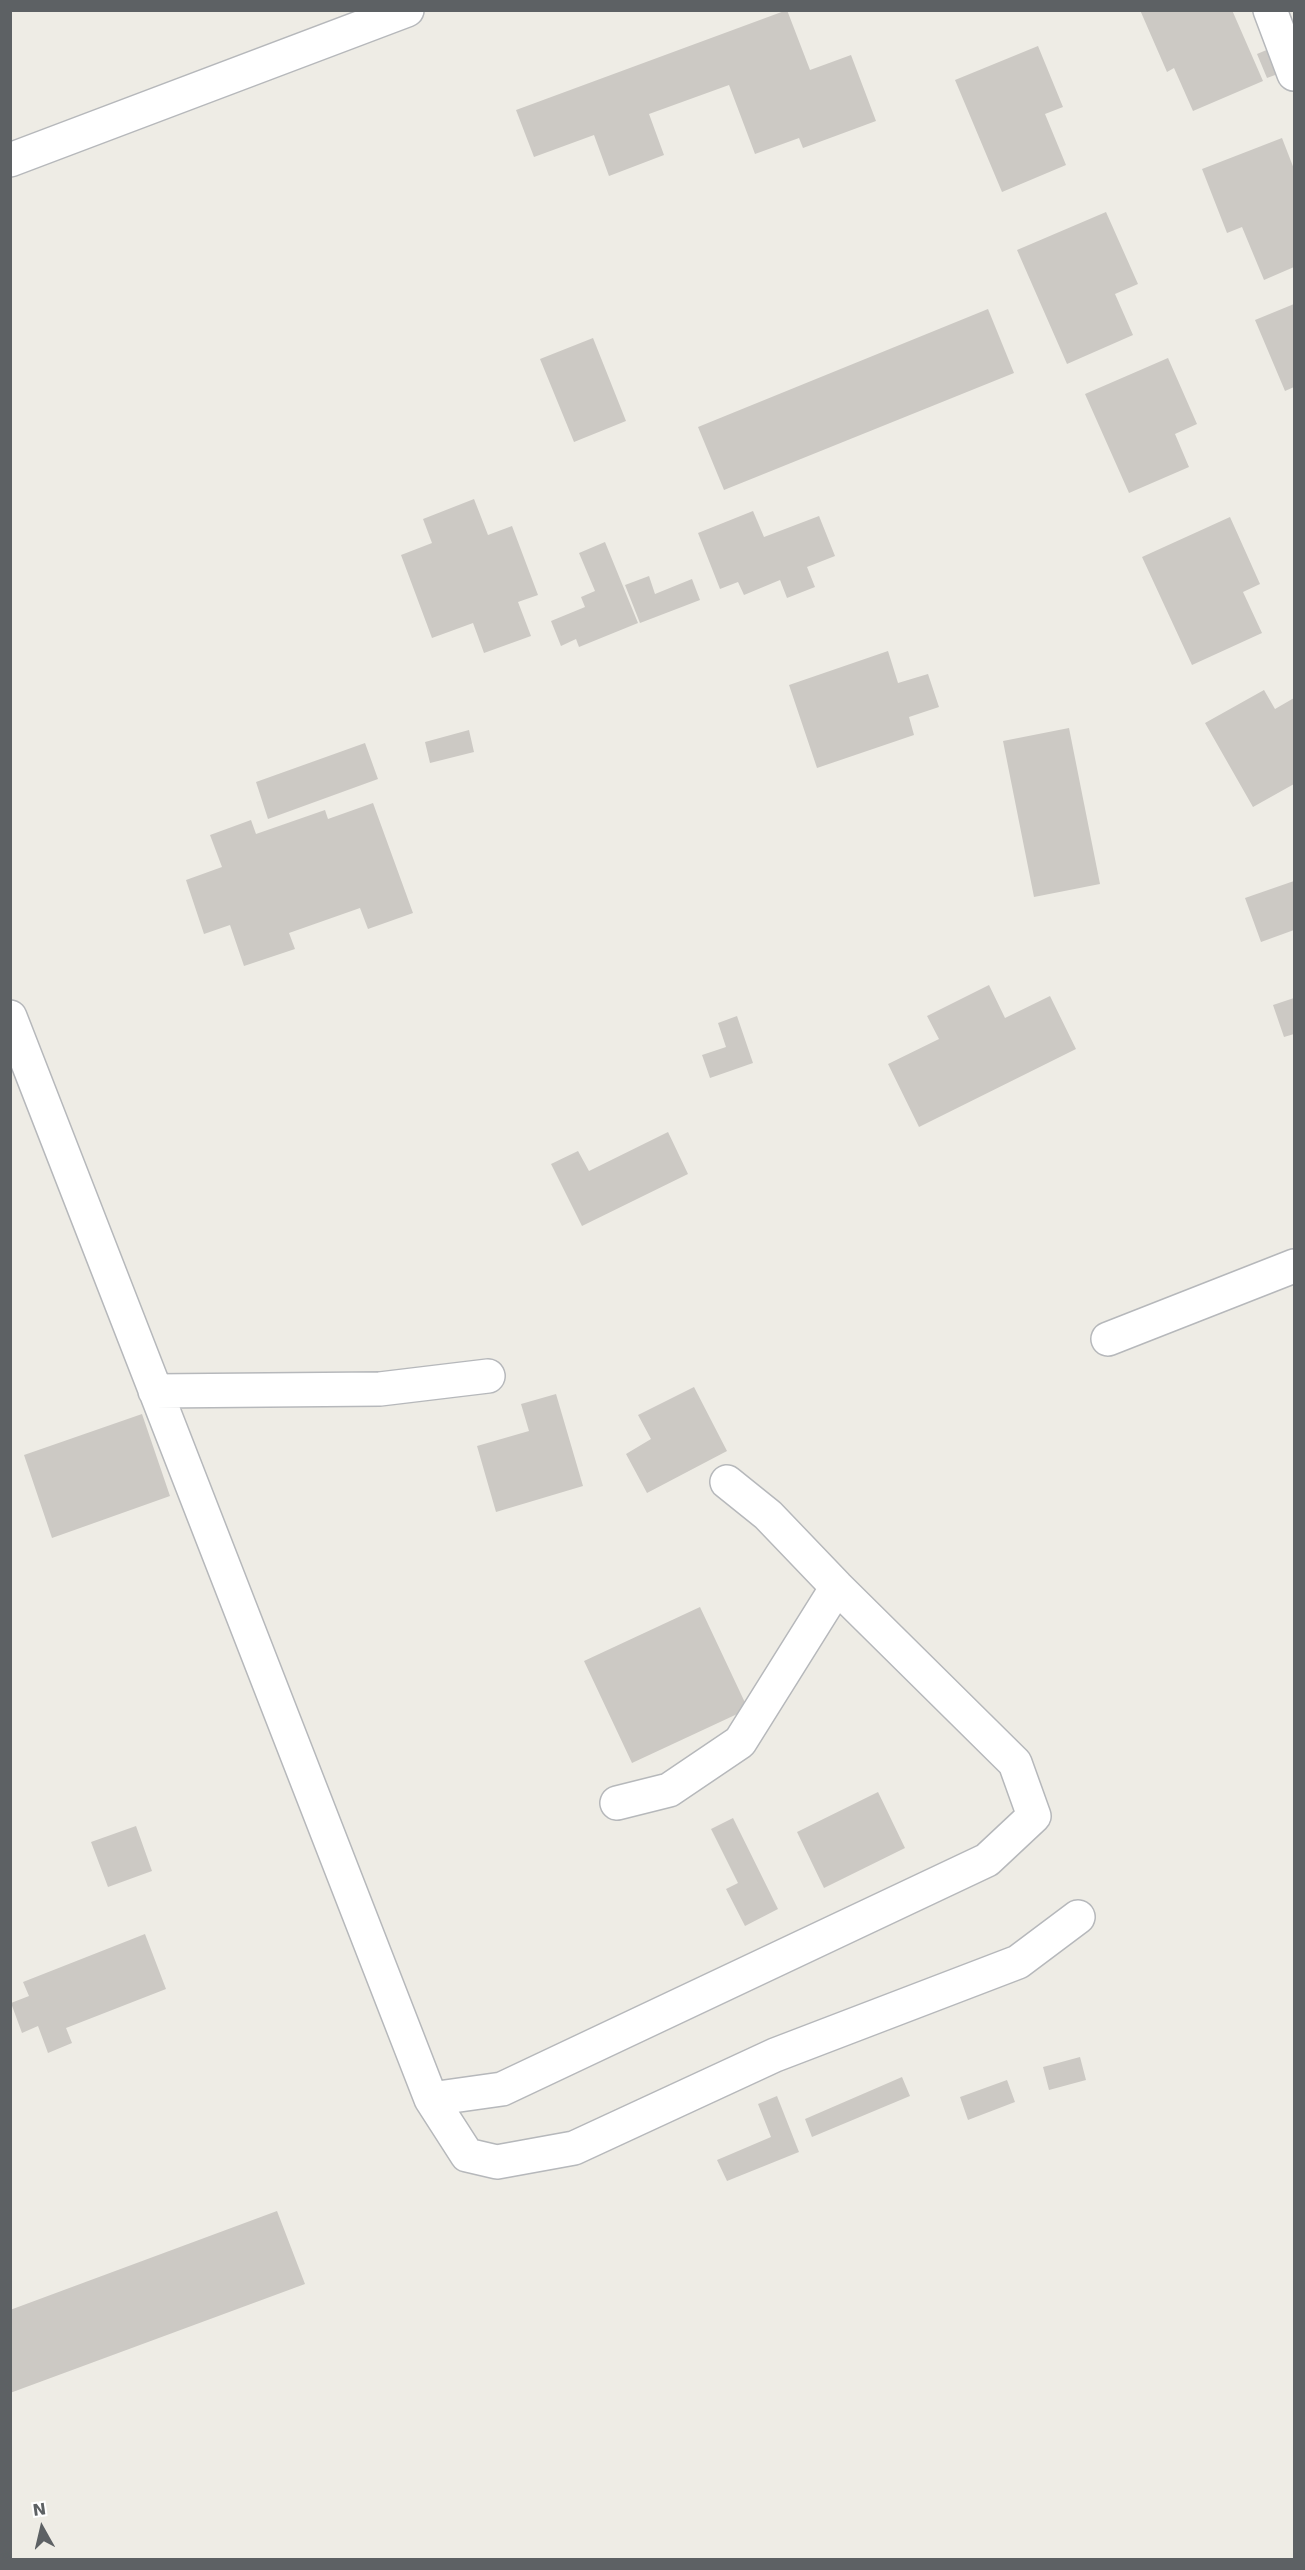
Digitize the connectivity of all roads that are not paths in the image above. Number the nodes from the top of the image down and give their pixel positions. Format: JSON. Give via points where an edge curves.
{"nodes":[{"id":1,"x":407,"y":10,"type":"edge"},
{"id":2,"x":1270,"y":10,"type":"edge"},
{"id":3,"x":1294,"y":75,"type":"edge"},
{"id":4,"x":10,"y":160,"type":"edge"},
{"id":5,"x":10,"y":1017,"type":"edge"},
{"id":6,"x":1294,"y":1266,"type":"edge"},
{"id":7,"x":1108,"y":1338,"type":"dead end"},
{"id":8,"x":488,"y":1376,"type":"dead end"},
{"id":9,"x":155,"y":1391,"type":"junction"},
{"id":10,"x":727,"y":1482,"type":"dead end"},
{"id":11,"x":837,"y":1587,"type":"junction"},
{"id":12,"x":617,"y":1803,"type":"dead end"},
{"id":13,"x":1078,"y":1917,"type":"dead end"},
{"id":14,"x":431,"y":2099,"type":"junction"}],
"edges":[{"from":1,"to":4,"type":"street"},
{"from":2,"to":3,"type":"street"},
{"from":5,"to":9,"type":"street"},
{"from":6,"to":7,"type":"street"},
{"from":8,"to":9,"type":"street","via":[[380,1389]]},
{"from":9,"to":14,"type":"street"},
{"from":10,"to":11,"type":"street","via":[[768,1515]]},
{"from":11,"to":12,"type":"street","via":[[740,1742],[669,1790]]},
{"from":11,"to":14,"type":"street","via":[[1015,1763],[1034,1816],[987,1860],[524,2079],[502,2089]]},
{"from":13,"to":14,"type":"street","via":[[1018,1962],[775,2055],[574,2148],[497,2162],[467,2155]]}]}
